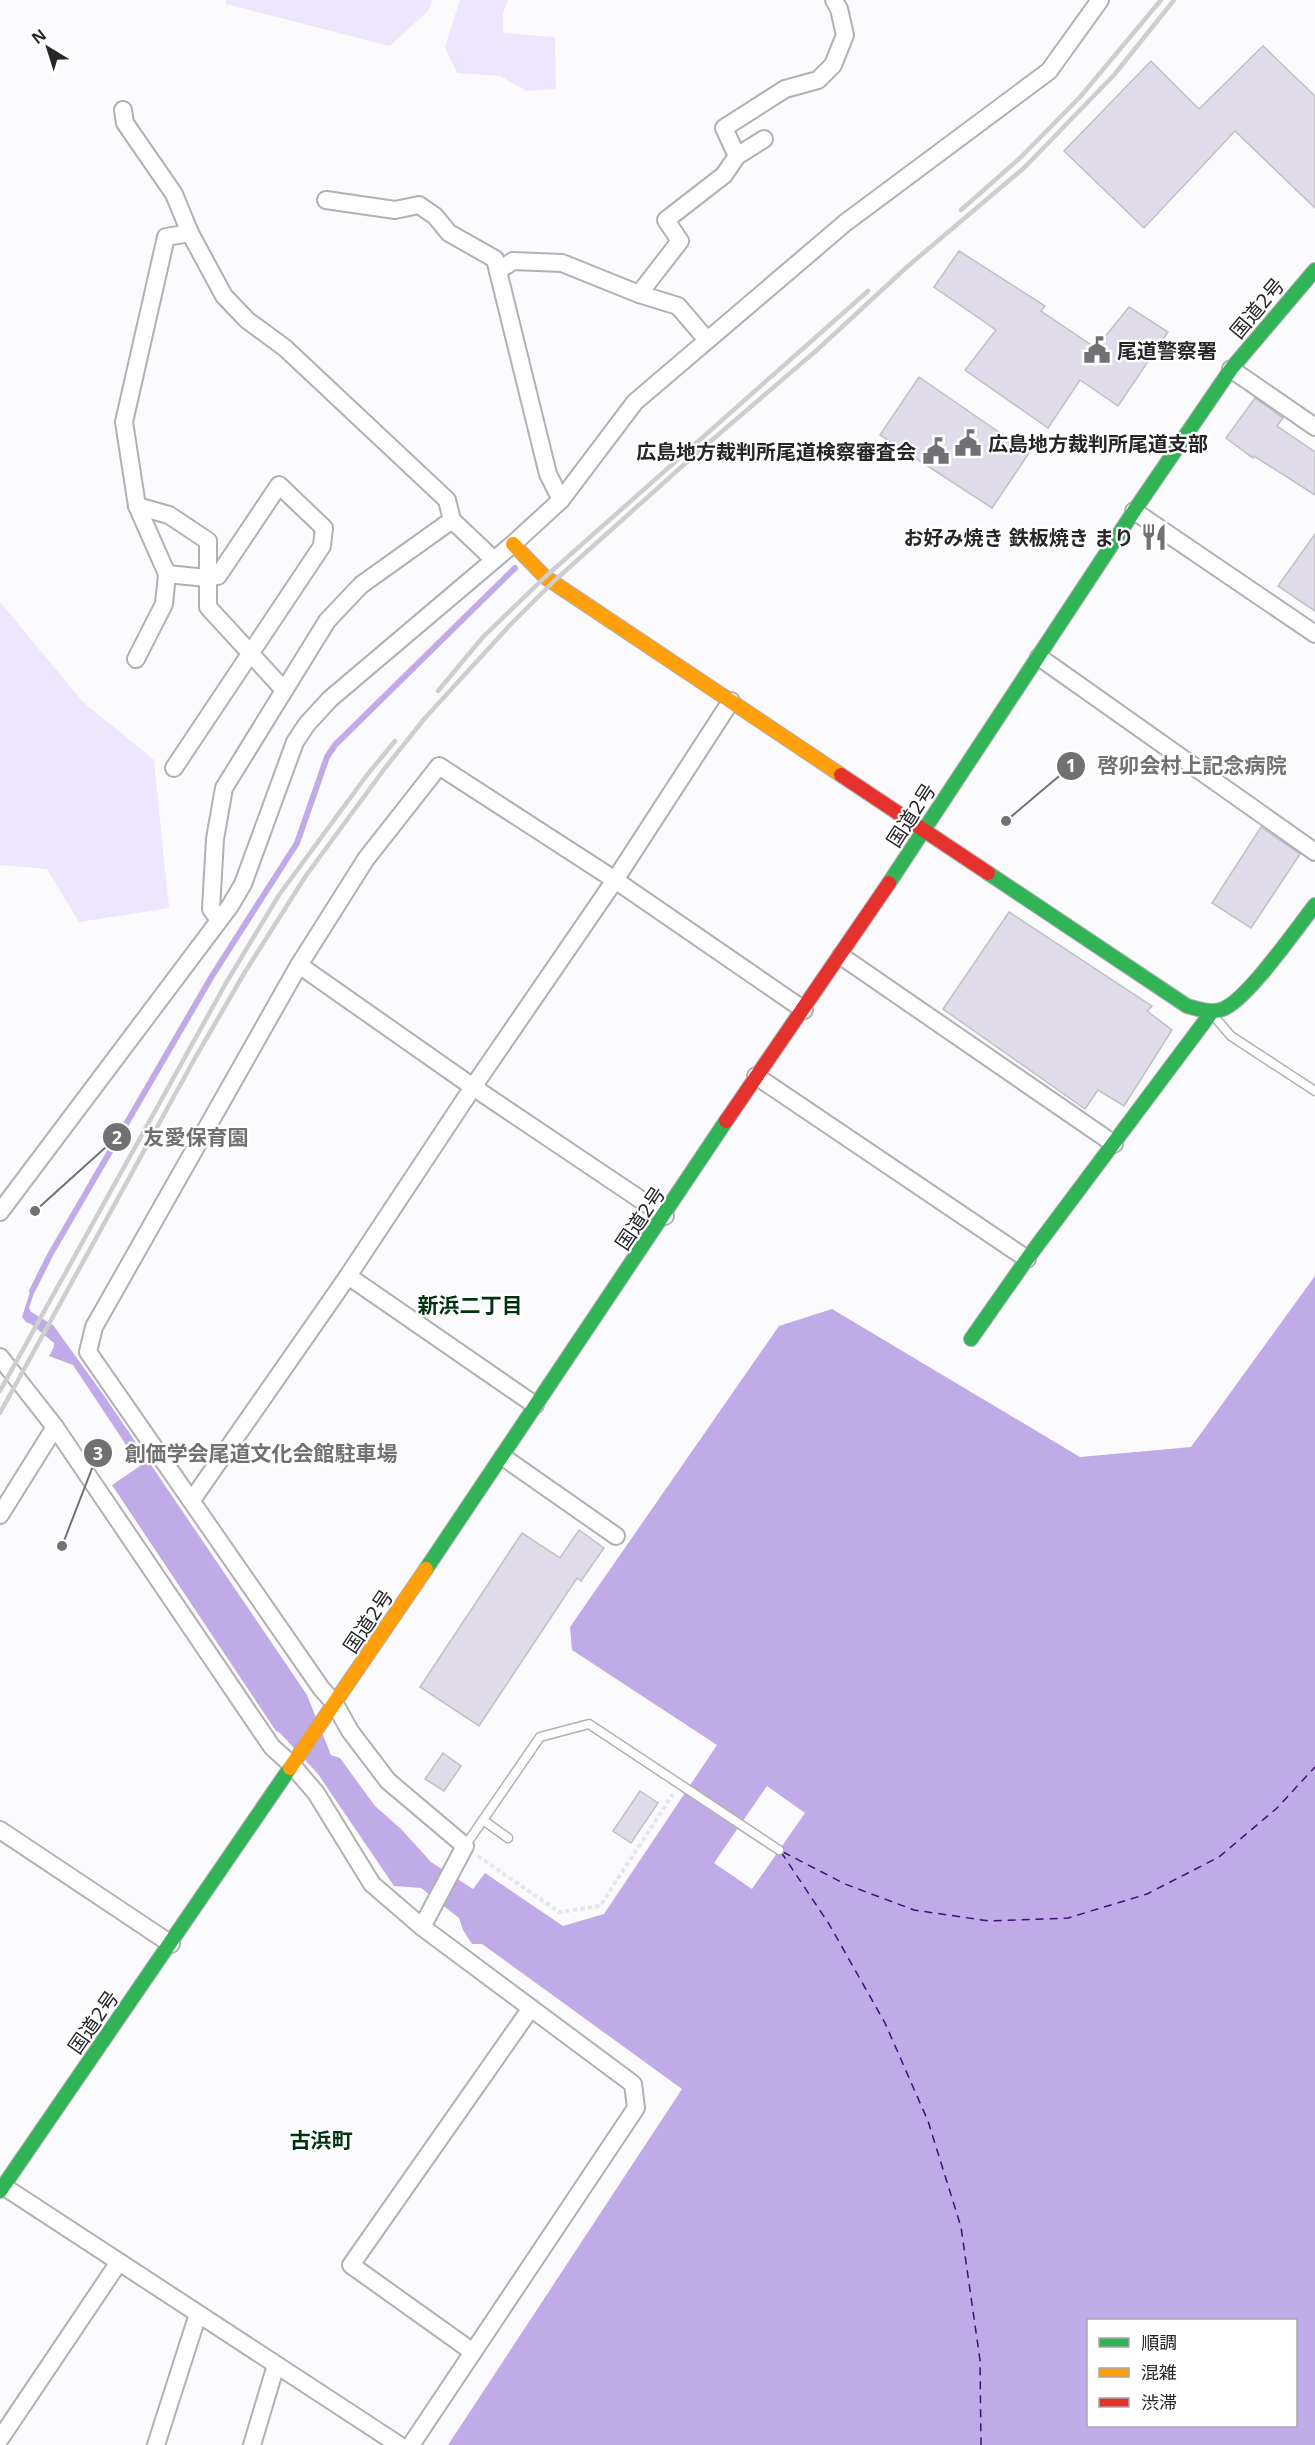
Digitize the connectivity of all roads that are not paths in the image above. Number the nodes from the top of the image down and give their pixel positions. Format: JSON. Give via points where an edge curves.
{"nodes":[{"id":1,"x":834,"y":0,"type":"edge"},
{"id":2,"x":1100,"y":0,"type":"edge"},
{"id":3,"x":123,"y":110,"type":"dead end"},
{"id":4,"x":764,"y":139,"type":"dead end"},
{"id":5,"x":737,"y":156,"type":"junction"},
{"id":6,"x":326,"y":200,"type":"dead end"},
{"id":7,"x":190,"y":233,"type":"junction"},
{"id":8,"x":1315,"y":270,"type":"edge"},
{"id":9,"x":498,"y":271,"type":"junction"},
{"id":10,"x":639,"y":294,"type":"junction"},
{"id":11,"x":707,"y":340,"type":"junction"},
{"id":12,"x":1231,"y":369,"type":"junction"},
{"id":13,"x":1315,"y":427,"type":"edge"},
{"id":14,"x":561,"y":500,"type":"junction"},
{"id":15,"x":137,"y":506,"type":"junction"},
{"id":16,"x":1134,"y":511,"type":"junction"},
{"id":17,"x":452,"y":520,"type":"junction"},
{"id":18,"x":513,"y":544,"type":"junction"},
{"id":19,"x":493,"y":559,"type":"junction"},
{"id":20,"x":167,"y":574,"type":"junction"},
{"id":21,"x":207,"y":578,"type":"junction"},
{"id":22,"x":1315,"y":634,"type":"edge"},
{"id":23,"x":250,"y":653,"type":"junction"},
{"id":24,"x":1039,"y":657,"type":"junction"},
{"id":25,"x":136,"y":659,"type":"dead end"},
{"id":26,"x":284,"y":690,"type":"junction"},
{"id":27,"x":731,"y":701,"type":"junction"},
{"id":28,"x":174,"y":768,"type":"dead end"},
{"id":29,"x":924,"y":831,"type":"junction"},
{"id":30,"x":1315,"y":852,"type":"edge"},
{"id":31,"x":615,"y":880,"type":"junction"},
{"id":32,"x":1315,"y":905,"type":"edge"},
{"id":33,"x":219,"y":920,"type":"junction"},
{"id":34,"x":841,"y":956,"type":"junction"},
{"id":35,"x":299,"y":965,"type":"junction"},
{"id":36,"x":804,"y":1010,"type":"junction"},
{"id":37,"x":1211,"y":1013,"type":"junction"},
{"id":38,"x":756,"y":1077,"type":"junction"},
{"id":39,"x":473,"y":1087,"type":"junction"},
{"id":40,"x":1315,"y":1091,"type":"edge"},
{"id":41,"x":1114,"y":1144,"type":"junction"},
{"id":42,"x":0,"y":1212,"type":"edge"},
{"id":43,"x":665,"y":1216,"type":"junction"},
{"id":44,"x":1027,"y":1259,"type":"junction"},
{"id":45,"x":348,"y":1276,"type":"junction"},
{"id":46,"x":971,"y":1340,"type":"dead end"},
{"id":47,"x":0,"y":1357,"type":"edge"},
{"id":48,"x":536,"y":1405,"type":"junction"},
{"id":49,"x":55,"y":1427,"type":"junction"},
{"id":50,"x":503,"y":1457,"type":"junction"},
{"id":51,"x":192,"y":1500,"type":"junction"},
{"id":52,"x":0,"y":1515,"type":"edge"},
{"id":53,"x":615,"y":1536,"type":"dead end"},
{"id":54,"x":334,"y":1704,"type":"junction"},
{"id":55,"x":296,"y":1759,"type":"junction"},
{"id":56,"x":483,"y":1820,"type":"junction"},
{"id":57,"x":0,"y":1830,"type":"edge"},
{"id":58,"x":508,"y":1838,"type":"dead end"},
{"id":59,"x":465,"y":1846,"type":"junction"},
{"id":60,"x":779,"y":1850,"type":"dead end"},
{"id":61,"x":422,"y":1927,"type":"junction"},
{"id":62,"x":171,"y":1944,"type":"junction"},
{"id":63,"x":531,"y":2008,"type":"junction"},
{"id":64,"x":2,"y":2189,"type":"edge"},
{"id":65,"x":119,"y":2262,"type":"junction"},
{"id":66,"x":198,"y":2314,"type":"junction"},
{"id":67,"x":473,"y":2352,"type":"junction"},
{"id":68,"x":276,"y":2365,"type":"junction"},
{"id":69,"x":0,"y":2439,"type":"edge"},
{"id":70,"x":156,"y":2445,"type":"edge"},
{"id":71,"x":252,"y":2445,"type":"edge"},
{"id":72,"x":399,"y":2445,"type":"edge"},
{"id":73,"x":411,"y":2445,"type":"edge"}],
"edges":[{"from":1,"to":5,"type":"street","via":[[845,35],[833,65],[818,80],[785,89],[724,128]]},
{"from":2,"to":11,"type":"street","via":[[1049,71],[845,223]]},
{"from":3,"to":7,"type":"street","via":[[125,123],[174,194]]},
{"from":4,"to":5,"type":"street"},
{"from":5,"to":10,"type":"street","via":[[724,175],[666,220],[680,241]]},
{"from":6,"to":9,"type":"street","via":[[395,210],[419,205],[450,233],[495,259]]},
{"from":7,"to":15,"type":"street","via":[[166,237],[124,422]]},
{"from":7,"to":17,"type":"street","via":[[224,296],[447,500]]},
{"from":8,"to":12,"type":"main road","name":"国道2号"},
{"from":9,"to":10,"type":"street","via":[[513,261],[562,263]]},
{"from":9,"to":14,"type":"street","via":[[548,474]]},
{"from":10,"to":11,"type":"street","via":[[678,306]]},
{"from":11,"to":14,"type":"street","via":[[635,402]]},
{"from":12,"to":13,"type":"street"},
{"from":12,"to":16,"type":"main road","name":"国道2号"},
{"from":14,"to":18,"type":"street"},
{"from":15,"to":20,"type":"street"},
{"from":15,"to":21,"type":"street","via":[[169,515],[208,541]]},
{"from":16,"to":22,"type":"street"},
{"from":16,"to":24,"type":"main road","name":"国道2号"},
{"from":17,"to":19,"type":"street"},
{"from":17,"to":26,"type":"street","via":[[361,585],[327,621]]},
{"from":18,"to":19,"type":"street"},
{"from":18,"to":27,"type":"main road","via":[[545,577]]},
{"from":19,"to":33,"type":"street","via":[[330,699],[307,724],[295,742],[243,884]]},
{"from":20,"to":21,"type":"street"},
{"from":20,"to":25,"type":"street","via":[[164,604]]},
{"from":21,"to":23,"type":"street","via":[[208,607]]},
{"from":21,"to":23,"type":"street","via":[[218,576],[279,485],[324,528],[321,546]]},
{"from":23,"to":26,"type":"street"},
{"from":23,"to":28,"type":"street"},
{"from":24,"to":29,"type":"main road","name":"国道2号"},
{"from":24,"to":30,"type":"street"},
{"from":26,"to":33,"type":"street","via":[[224,788],[215,839],[211,909]]},
{"from":27,"to":29,"type":"main road"},
{"from":27,"to":31,"type":"street"},
{"from":29,"to":34,"type":"main road","name":"国道2号"},
{"from":29,"to":37,"type":"main road","via":[[1187,1006]]},
{"from":31,"to":35,"type":"street","via":[[439,766],[366,859]]},
{"from":31,"to":36,"type":"street"},
{"from":31,"to":39,"type":"street"},
{"from":32,"to":37,"type":"main road","via":[[1244,994],[1231,1007]]},
{"from":33,"to":42,"type":"street"},
{"from":34,"to":36,"type":"main road","name":"国道2号"},
{"from":34,"to":41,"type":"street"},
{"from":35,"to":39,"type":"street"},
{"from":35,"to":51,"type":"street","via":[[94,1327],[88,1352]]},
{"from":36,"to":38,"type":"main road","name":"国道2号"},
{"from":37,"to":40,"type":"lane","via":[[1231,1036]]},
{"from":37,"to":41,"type":"main road"},
{"from":38,"to":43,"type":"main road","name":"国道2号"},
{"from":38,"to":44,"type":"street"},
{"from":39,"to":43,"type":"street"},
{"from":39,"to":45,"type":"street"},
{"from":41,"to":44,"type":"main road"},
{"from":43,"to":48,"type":"main road","name":"国道2号"},
{"from":44,"to":46,"type":"main road"},
{"from":45,"to":48,"type":"street"},
{"from":45,"to":51,"type":"street"},
{"from":47,"to":49,"type":"street"},
{"from":48,"to":50,"type":"main road","name":"国道2号"},
{"from":49,"to":52,"type":"street"},
{"from":49,"to":55,"type":"street","via":[[272,1748]]},
{"from":50,"to":53,"type":"street"},
{"from":50,"to":54,"type":"main road","name":"国道2号"},
{"from":51,"to":54,"type":"street"},
{"from":54,"to":55,"type":"main road","name":"国道2号"},
{"from":54,"to":59,"type":"street","via":[[388,1781]]},
{"from":55,"to":61,"type":"street","via":[[372,1884]]},
{"from":55,"to":62,"type":"main road","name":"国道2号"},
{"from":56,"to":58,"type":"lane"},
{"from":56,"to":59,"type":"lane"},
{"from":56,"to":60,"type":"lane","via":[[540,1737],[589,1724]]},
{"from":57,"to":62,"type":"street"},
{"from":59,"to":61,"type":"street"},
{"from":61,"to":63,"type":"street"},
{"from":62,"to":64,"type":"main road","name":"国道2号"},
{"from":63,"to":67,"type":"street","via":[[633,2084],[636,2108]]},
{"from":63,"to":67,"type":"street","via":[[351,2265]]},
{"from":64,"to":65,"type":"street"},
{"from":65,"to":66,"type":"street"},
{"from":65,"to":69,"type":"street"},
{"from":66,"to":68,"type":"street"},
{"from":66,"to":70,"type":"street"},
{"from":67,"to":73,"type":"street"},
{"from":68,"to":71,"type":"street"},
{"from":68,"to":72,"type":"street"}]}
